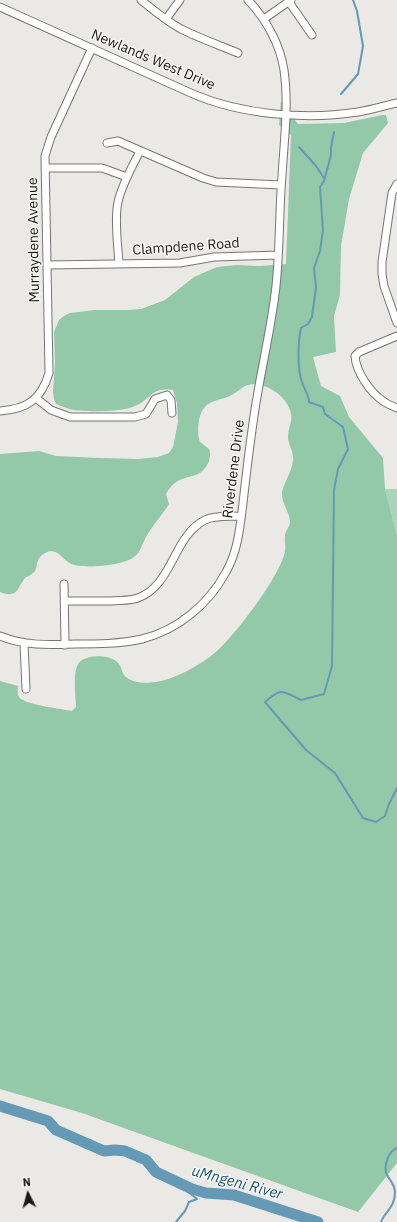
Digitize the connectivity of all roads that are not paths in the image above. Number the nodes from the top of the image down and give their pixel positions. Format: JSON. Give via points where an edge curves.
{"nodes":[{"id":1,"x":141,"y":0,"type":"edge"},
{"id":2,"x":180,"y":0,"type":"edge"},
{"id":3,"x":248,"y":0,"type":"edge"},
{"id":4,"x":290,"y":1,"type":"edge"},
{"id":5,"x":0,"y":7,"type":"edge"},
{"id":6,"x":166,"y":19,"type":"junction"},
{"id":7,"x":264,"y":19,"type":"junction"},
{"id":8,"x":312,"y":35,"type":"dead end"},
{"id":9,"x":92,"y":48,"type":"junction"},
{"id":10,"x":238,"y":53,"type":"dead end"},
{"id":11,"x":397,"y":103,"type":"edge"},
{"id":12,"x":286,"y":115,"type":"junction"},
{"id":13,"x":107,"y":143,"type":"dead end"},
{"id":14,"x":140,"y":151,"type":"junction"},
{"id":15,"x":46,"y":168,"type":"junction"},
{"id":16,"x":128,"y":177,"type":"junction"},
{"id":17,"x":397,"y":184,"type":"edge"},
{"id":18,"x":281,"y":185,"type":"junction"},
{"id":19,"x":278,"y":255,"type":"junction"},
{"id":20,"x":119,"y":264,"type":"junction"},
{"id":21,"x":48,"y":265,"type":"junction"},
{"id":22,"x":397,"y":323,"type":"edge"},
{"id":23,"x":397,"y":336,"type":"edge"},
{"id":24,"x":36,"y":398,"type":"junction"},
{"id":25,"x":397,"y":408,"type":"edge"},
{"id":26,"x":0,"y":411,"type":"edge"},
{"id":27,"x":172,"y":413,"type":"dead end"},
{"id":28,"x":241,"y":516,"type":"junction"},
{"id":29,"x":64,"y":584,"type":"dead end"},
{"id":30,"x":65,"y":601,"type":"junction"},
{"id":31,"x":0,"y":636,"type":"edge"},
{"id":32,"x":24,"y":643,"type":"junction"},
{"id":33,"x":65,"y":645,"type":"junction"},
{"id":34,"x":26,"y":689,"type":"dead end"}],
"edges":[{"from":1,"to":6,"type":"street"},
{"from":2,"to":6,"type":"street"},
{"from":3,"to":7,"type":"street","name":"Riverdene Drive"},
{"from":4,"to":7,"type":"street"},
{"from":4,"to":8,"type":"street"},
{"from":5,"to":9,"type":"street","name":"Newlands West Drive"},
{"from":6,"to":10,"type":"street","via":[[187,32]]},
{"from":7,"to":12,"type":"street","name":"Riverdene Drive","via":[[281,55],[286,90]]},
{"from":9,"to":12,"type":"street","name":"Newlands West Drive","via":[[198,96],[226,105]]},
{"from":9,"to":15,"type":"street","name":"Murraydene Avenue","via":[[50,137],[45,156]]},
{"from":11,"to":12,"type":"street","name":"Newlands West Drive","via":[[358,112],[318,116]]},
{"from":12,"to":18,"type":"street","name":"Riverdene Drive"},
{"from":13,"to":14,"type":"street","via":[[118,141]]},
{"from":14,"to":16,"type":"street"},
{"from":14,"to":18,"type":"street","via":[[216,182]]},
{"from":15,"to":16,"type":"street","via":[[102,168]]},
{"from":15,"to":21,"type":"street","name":"Murraydene Avenue"},
{"from":16,"to":20,"type":"street","via":[[118,202]]},
{"from":17,"to":22,"type":"street","via":[[392,193],[382,274]]},
{"from":18,"to":19,"type":"street","name":"Riverdene Drive"},
{"from":19,"to":20,"type":"street","name":"Clampdene Road","via":[[214,256],[180,263]]},
{"from":19,"to":28,"type":"street","name":"Riverdene Drive","via":[[276,284],[253,421]]},
{"from":20,"to":21,"type":"street","name":"Clampdene Road"},
{"from":21,"to":24,"type":"street","name":"Murraydene Avenue","via":[[49,373],[45,386]]},
{"from":23,"to":25,"type":"street","via":[[357,353],[355,358],[366,385],[383,402]]},
{"from":24,"to":26,"type":"street","name":"Murraydene Avenue","via":[[14,410]]},
{"from":24,"to":27,"type":"street","via":[[51,410],[70,417],[135,417],[146,414],[155,399],[167,395],[172,400]]},
{"from":28,"to":30,"type":"street","via":[[216,517],[195,526],[159,583],[138,599]]},
{"from":28,"to":33,"type":"street","name":"Riverdene Drive","via":[[235,554],[226,573],[211,595],[180,622],[165,631],[129,642]]},
{"from":29,"to":30,"type":"street"},
{"from":30,"to":33,"type":"street"},
{"from":31,"to":32,"type":"street","name":"Riverdene Drive"},
{"from":32,"to":33,"type":"street","name":"Riverdene Drive"},
{"from":32,"to":34,"type":"street"}]}
